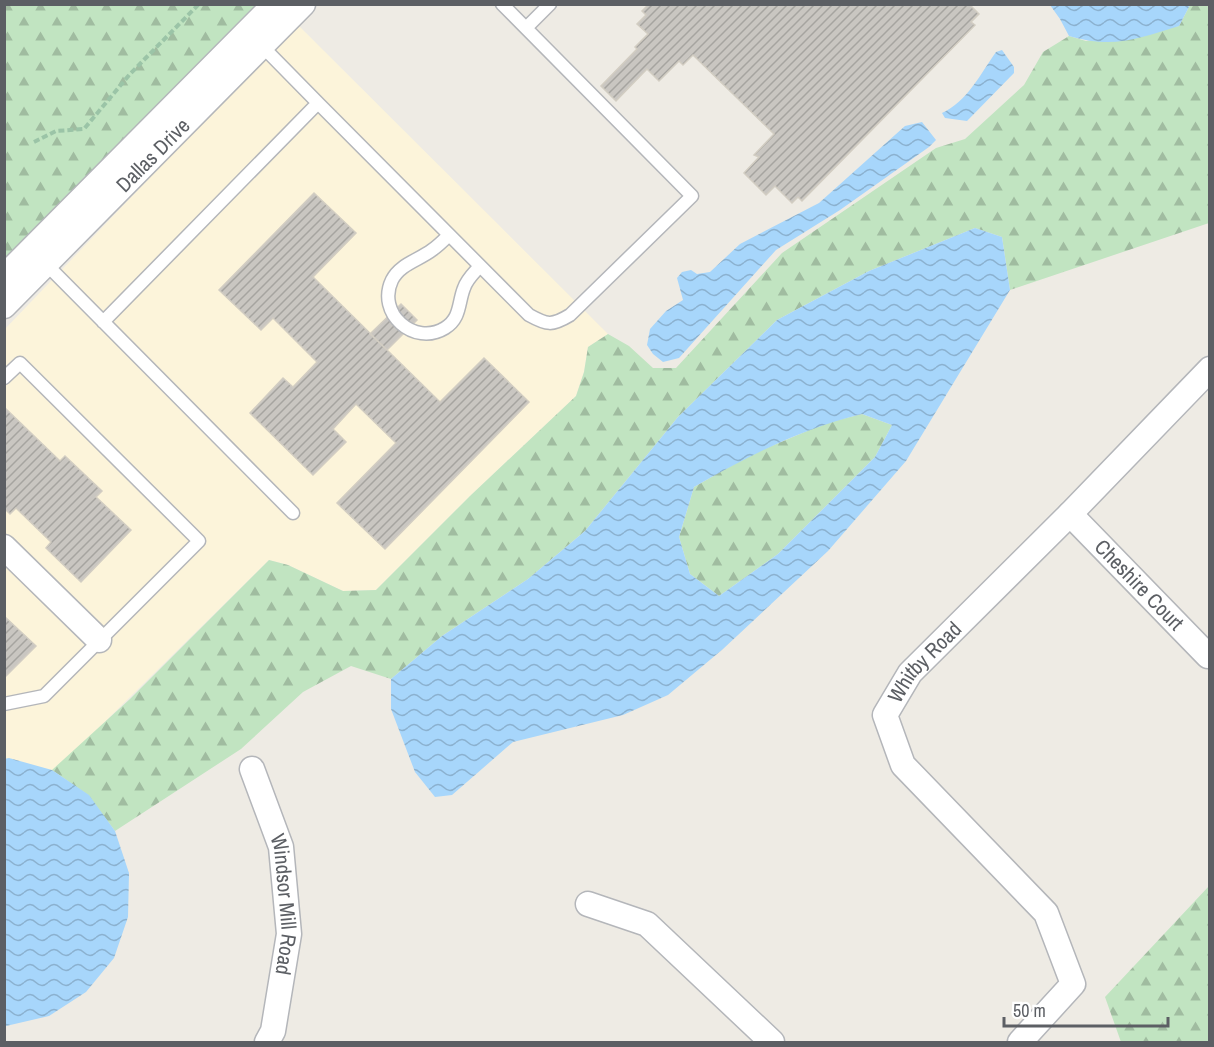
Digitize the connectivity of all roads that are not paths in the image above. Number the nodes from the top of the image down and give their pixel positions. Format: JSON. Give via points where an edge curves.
{"nodes":[{"id":1,"x":275,"y":4,"type":"edge"},
{"id":2,"x":303,"y":4,"type":"edge"},
{"id":3,"x":502,"y":4,"type":"edge"},
{"id":4,"x":549,"y":4,"type":"edge"},
{"id":5,"x":526,"y":28,"type":"junction"},
{"id":6,"x":255,"y":39,"type":"junction"},
{"id":7,"x":318,"y":103,"type":"junction"},
{"id":8,"x":449,"y":235,"type":"junction"},
{"id":9,"x":39,"y":257,"type":"junction"},
{"id":10,"x":480,"y":266,"type":"junction"},
{"id":11,"x":4,"y":277,"type":"edge"},
{"id":12,"x":4,"y":306,"type":"edge"},
{"id":13,"x":103,"y":322,"type":"junction"},
{"id":14,"x":1209,"y":369,"type":"edge"},
{"id":15,"x":4,"y":378,"type":"edge"},
{"id":16,"x":293,"y":513,"type":"dead end"},
{"id":17,"x":1070,"y":514,"type":"junction"},
{"id":18,"x":4,"y":547,"type":"edge"},
{"id":19,"x":99,"y":640,"type":"junction"},
{"id":20,"x":1208,"y":656,"type":"edge"},
{"id":21,"x":4,"y":704,"type":"edge"},
{"id":22,"x":252,"y":769,"type":"dead end"},
{"id":23,"x":588,"y":904,"type":"dead end"},
{"id":24,"x":267,"y":1042,"type":"edge"},
{"id":25,"x":772,"y":1042,"type":"edge"},
{"id":26,"x":1020,"y":1042,"type":"edge"}],
"edges":[{"from":1,"to":6,"type":"street","name":"Dallas Drive"},
{"from":2,"to":6,"type":"street","name":"Dallas Drive"},
{"from":3,"to":5,"type":"lane"},
{"from":4,"to":5,"type":"lane"},
{"from":5,"to":10,"type":"lane","via":[[692,196],[570,315],[557,323],[543,323],[529,315]]},
{"from":6,"to":7,"type":"lane"},
{"from":6,"to":9,"type":"street","name":"Dallas Drive"},
{"from":7,"to":8,"type":"lane"},
{"from":7,"to":13,"type":"lane"},
{"from":8,"to":10,"type":"lane"},
{"from":8,"to":10,"type":"lane","via":[[393,279],[388,302],[399,323],[422,334],[446,328],[461,308],[464,287]]},
{"from":9,"to":11,"type":"street","name":"Dallas Drive"},
{"from":9,"to":12,"type":"street","name":"Dallas Drive"},
{"from":9,"to":13,"type":"lane"},
{"from":13,"to":16,"type":"lane"},
{"from":14,"to":17,"type":"street","name":"Whitby Road"},
{"from":15,"to":19,"type":"lane","via":[[20,363],[199,541]]},
{"from":17,"to":20,"type":"street","name":"Cheshire Court"},
{"from":17,"to":26,"type":"street","name":"Whitby Road","via":[[910,673],[885,715],[903,765],[1046,913],[1073,984]]},
{"from":18,"to":19,"type":"street"},
{"from":19,"to":21,"type":"lane","via":[[44,696]]},
{"from":22,"to":24,"type":"street","name":"Windsor Mill Road","via":[[281,847],[289,934],[273,1031]]},
{"from":23,"to":25,"type":"street","via":[[647,924]]}]}
